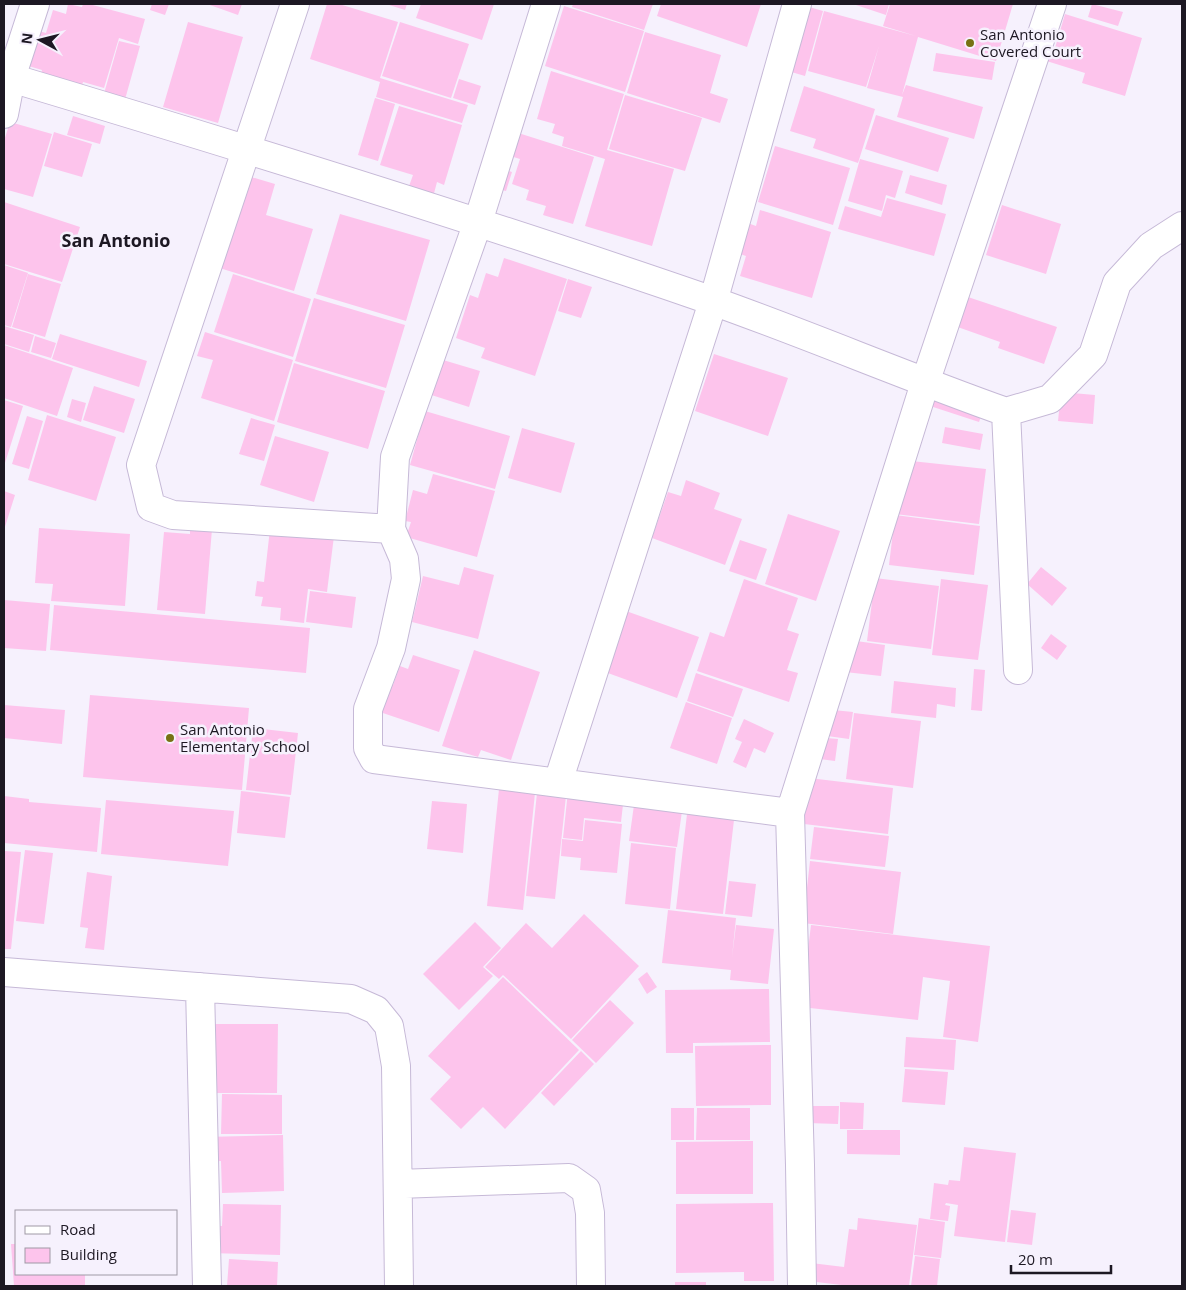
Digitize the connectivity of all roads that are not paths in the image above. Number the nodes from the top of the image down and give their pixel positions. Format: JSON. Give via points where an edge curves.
{"nodes":[{"id":1,"x":35,"y":4,"type":"edge"},
{"id":2,"x":295,"y":4,"type":"edge"},
{"id":3,"x":546,"y":4,"type":"edge"},
{"id":4,"x":797,"y":4,"type":"edge"},
{"id":5,"x":1052,"y":4,"type":"edge"},
{"id":6,"x":11,"y":78,"type":"junction"},
{"id":7,"x":4,"y":114,"type":"edge"},
{"id":8,"x":248,"y":149,"type":"junction"},
{"id":9,"x":478,"y":222,"type":"junction"},
{"id":10,"x":1182,"y":226,"type":"edge"},
{"id":11,"x":713,"y":302,"type":"junction"},
{"id":12,"x":925,"y":383,"type":"junction"},
{"id":13,"x":1006,"y":412,"type":"junction"},
{"id":14,"x":391,"y":528,"type":"junction"},
{"id":15,"x":1018,"y":670,"type":"dead end"},
{"id":16,"x":558,"y":782,"type":"junction"},
{"id":17,"x":790,"y":813,"type":"junction"},
{"id":18,"x":4,"y":972,"type":"edge"},
{"id":19,"x":200,"y":987,"type":"junction"},
{"id":20,"x":398,"y":1184,"type":"junction"},
{"id":21,"x":207,"y":1286,"type":"edge"},
{"id":22,"x":399,"y":1286,"type":"edge"},
{"id":23,"x":591,"y":1286,"type":"edge"},
{"id":24,"x":802,"y":1286,"type":"edge"}],
"edges":[{"from":1,"to":6,"type":"street"},
{"from":2,"to":8,"type":"street"},
{"from":3,"to":9,"type":"street"},
{"from":4,"to":11,"type":"street"},
{"from":5,"to":12,"type":"street"},
{"from":6,"to":7,"type":"street"},
{"from":6,"to":8,"type":"street"},
{"from":8,"to":9,"type":"street"},
{"from":8,"to":14,"type":"street","via":[[141,465],[151,507],[173,515]]},
{"from":9,"to":11,"type":"street"},
{"from":9,"to":14,"type":"street","via":[[395,457]]},
{"from":10,"to":13,"type":"street","via":[[1151,246],[1116,283],[1093,355],[1050,399]]},
{"from":11,"to":12,"type":"street"},
{"from":11,"to":16,"type":"street"},
{"from":12,"to":13,"type":"street"},
{"from":12,"to":17,"type":"street"},
{"from":13,"to":15,"type":"street"},
{"from":14,"to":16,"type":"street","via":[[404,559],[406,579],[391,648],[368,709],[368,748],[374,759]]},
{"from":16,"to":17,"type":"street"},
{"from":17,"to":24,"type":"street"},
{"from":18,"to":19,"type":"street"},
{"from":19,"to":20,"type":"street","via":[[352,999],[376,1010],[389,1026],[396,1066]]},
{"from":19,"to":21,"type":"street"},
{"from":20,"to":22,"type":"street"},
{"from":20,"to":23,"type":"street","via":[[569,1178],[586,1190],[590,1213]]}]}
